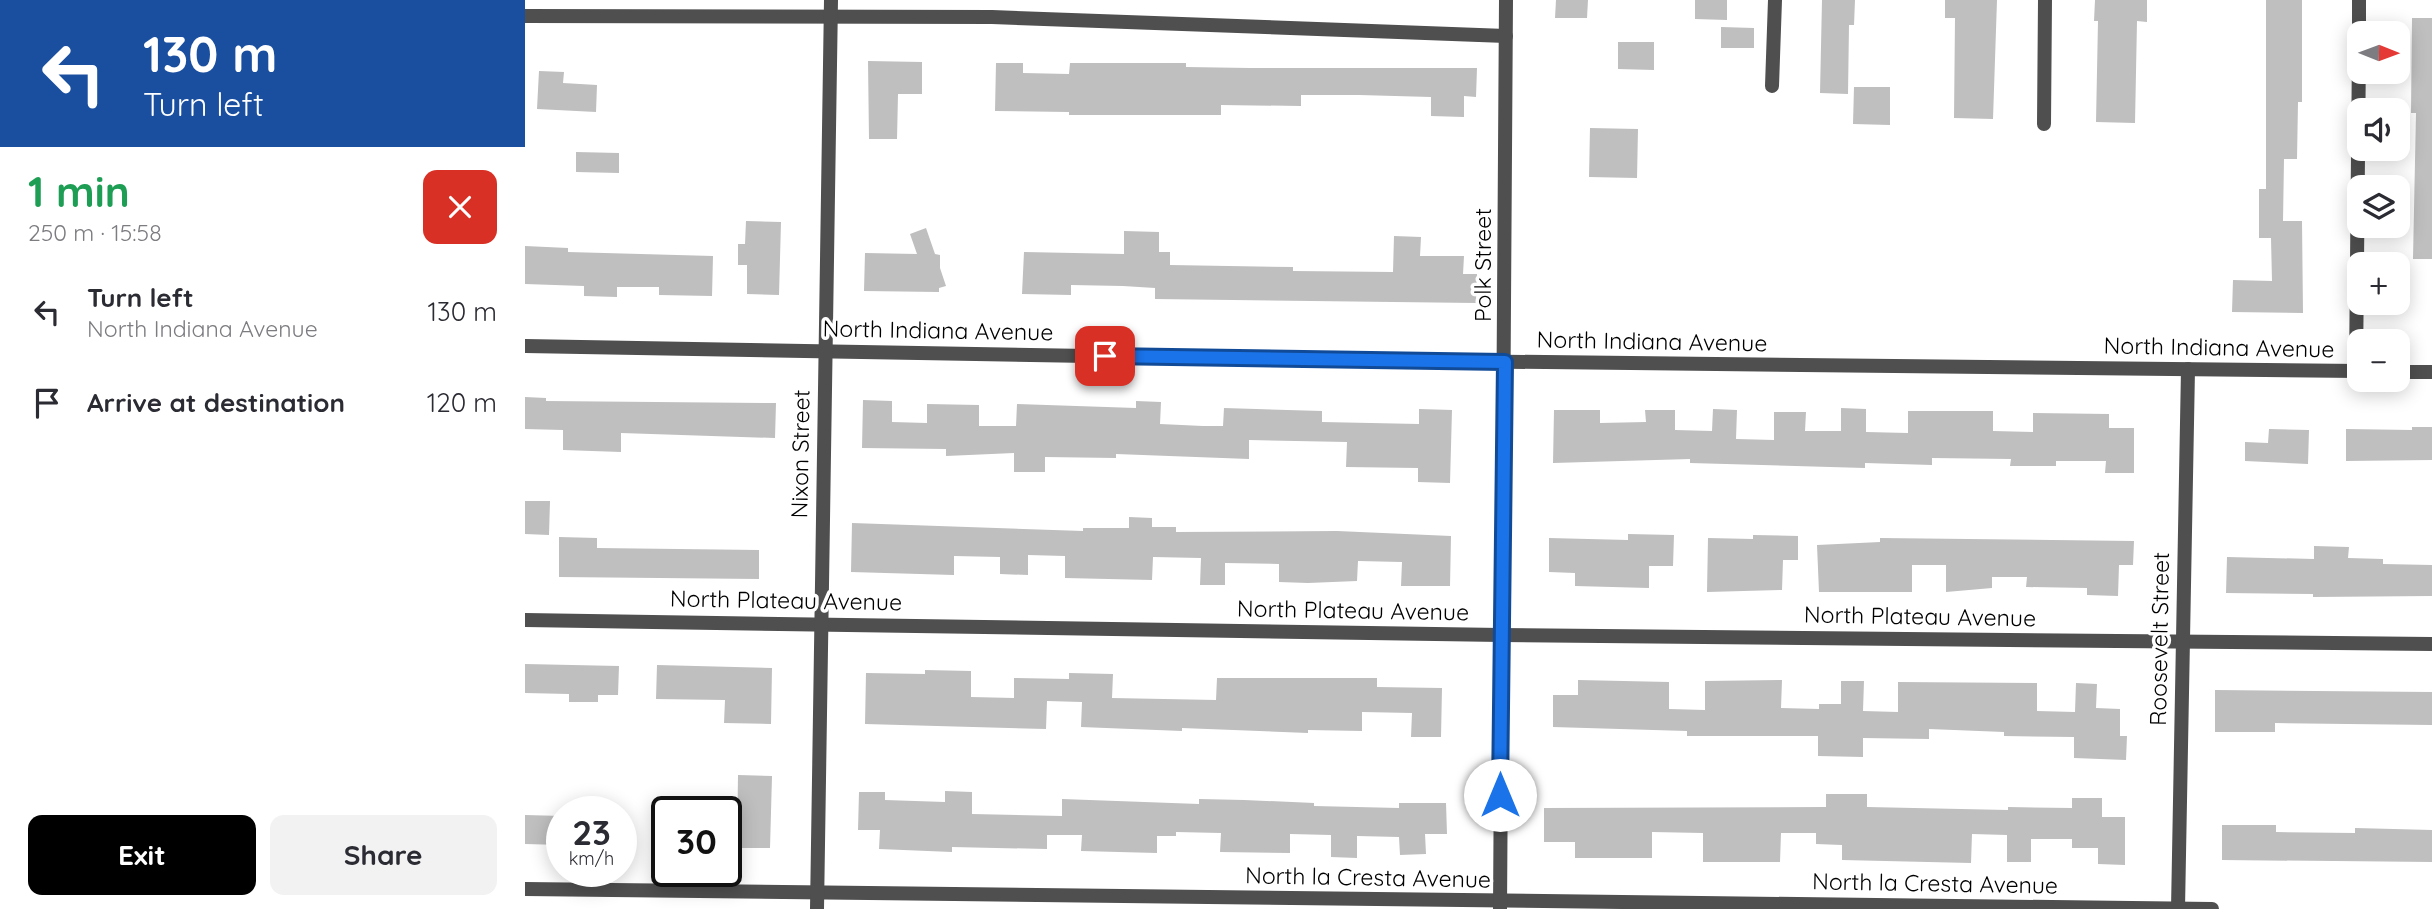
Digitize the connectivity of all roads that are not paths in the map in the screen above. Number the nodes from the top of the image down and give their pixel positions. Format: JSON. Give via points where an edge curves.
{"nodes":[{"id":1,"x":831,"y":0,"type":"edge"},
{"id":2,"x":1506,"y":0,"type":"edge"},
{"id":3,"x":1775,"y":0,"type":"edge"},
{"id":4,"x":2045,"y":0,"type":"edge"},
{"id":5,"x":2359,"y":0,"type":"edge"},
{"id":6,"x":525,"y":16,"type":"edge"},
{"id":7,"x":831,"y":16,"type":"junction"},
{"id":8,"x":2359,"y":21,"type":"edge"},
{"id":9,"x":1506,"y":36,"type":"junction"},
{"id":10,"x":2359,"y":84,"type":"edge"},
{"id":11,"x":1772,"y":86,"type":"dead end"},
{"id":12,"x":2044,"y":124,"type":"dead end"},
{"id":13,"x":2358,"y":329,"type":"edge"},
{"id":14,"x":525,"y":346,"type":"edge"},
{"id":15,"x":824,"y":350,"type":"junction"},
{"id":16,"x":1505,"y":362,"type":"junction"},
{"id":17,"x":2188,"y":369,"type":"junction"},
{"id":18,"x":2347,"y":371,"type":"edge"},
{"id":19,"x":2410,"y":372,"type":"edge"},
{"id":20,"x":2432,"y":372,"type":"edge"},
{"id":21,"x":525,"y":620,"type":"edge"},
{"id":22,"x":820,"y":623,"type":"junction"},
{"id":23,"x":1501,"y":635,"type":"junction"},
{"id":24,"x":2182,"y":641,"type":"junction"},
{"id":25,"x":2432,"y":644,"type":"edge"},
{"id":26,"x":525,"y":889,"type":"edge"},
{"id":27,"x":818,"y":902,"type":"edge"},
{"id":28,"x":1500,"y":905,"type":"edge"},
{"id":29,"x":2178,"y":909,"type":"edge"},
{"id":30,"x":2211,"y":909,"type":"edge"}],
"edges":[{"from":1,"to":7,"type":"street","name":"Nixon Street"},
{"from":2,"to":9,"type":"street","name":"Polk Street"},
{"from":3,"to":11,"type":"street"},
{"from":4,"to":12,"type":"street"},
{"from":5,"to":8,"type":"street"},
{"from":6,"to":7,"type":"street"},
{"from":7,"to":9,"type":"street","via":[[992,17]]},
{"from":7,"to":15,"type":"street","name":"Nixon Street"},
{"from":9,"to":16,"type":"street","name":"Polk Street"},
{"from":10,"to":13,"type":"street"},
{"from":14,"to":15,"type":"street","name":"North Indiana Avenue"},
{"from":15,"to":16,"type":"street","name":"North Indiana Avenue"},
{"from":15,"to":22,"type":"street","name":"Nixon Street"},
{"from":16,"to":17,"type":"street","name":"North Indiana Avenue"},
{"from":16,"to":23,"type":"street","name":"Polk Street"},
{"from":17,"to":18,"type":"street","name":"North Indiana Avenue"},
{"from":17,"to":24,"type":"street","name":"Roosevelt Street"},
{"from":19,"to":20,"type":"street"},
{"from":21,"to":22,"type":"street","name":"North Plateau Avenue"},
{"from":22,"to":23,"type":"street","name":"North Plateau Avenue"},
{"from":22,"to":27,"type":"street","name":"Nixon Street"},
{"from":23,"to":24,"type":"street","name":"North Plateau Avenue"},
{"from":23,"to":28,"type":"street","name":"Polk Street"},
{"from":24,"to":25,"type":"street","name":"North Plateau Avenue"},
{"from":24,"to":29,"type":"street","name":"Roosevelt Street"},
{"from":26,"to":27,"type":"street","name":"North la Cresta Avenue"},
{"from":27,"to":28,"type":"street","name":"North la Cresta Avenue"},
{"from":28,"to":29,"type":"street","name":"North la Cresta Avenue"},
{"from":29,"to":30,"type":"street","name":"North la Cresta Avenue"}]}
